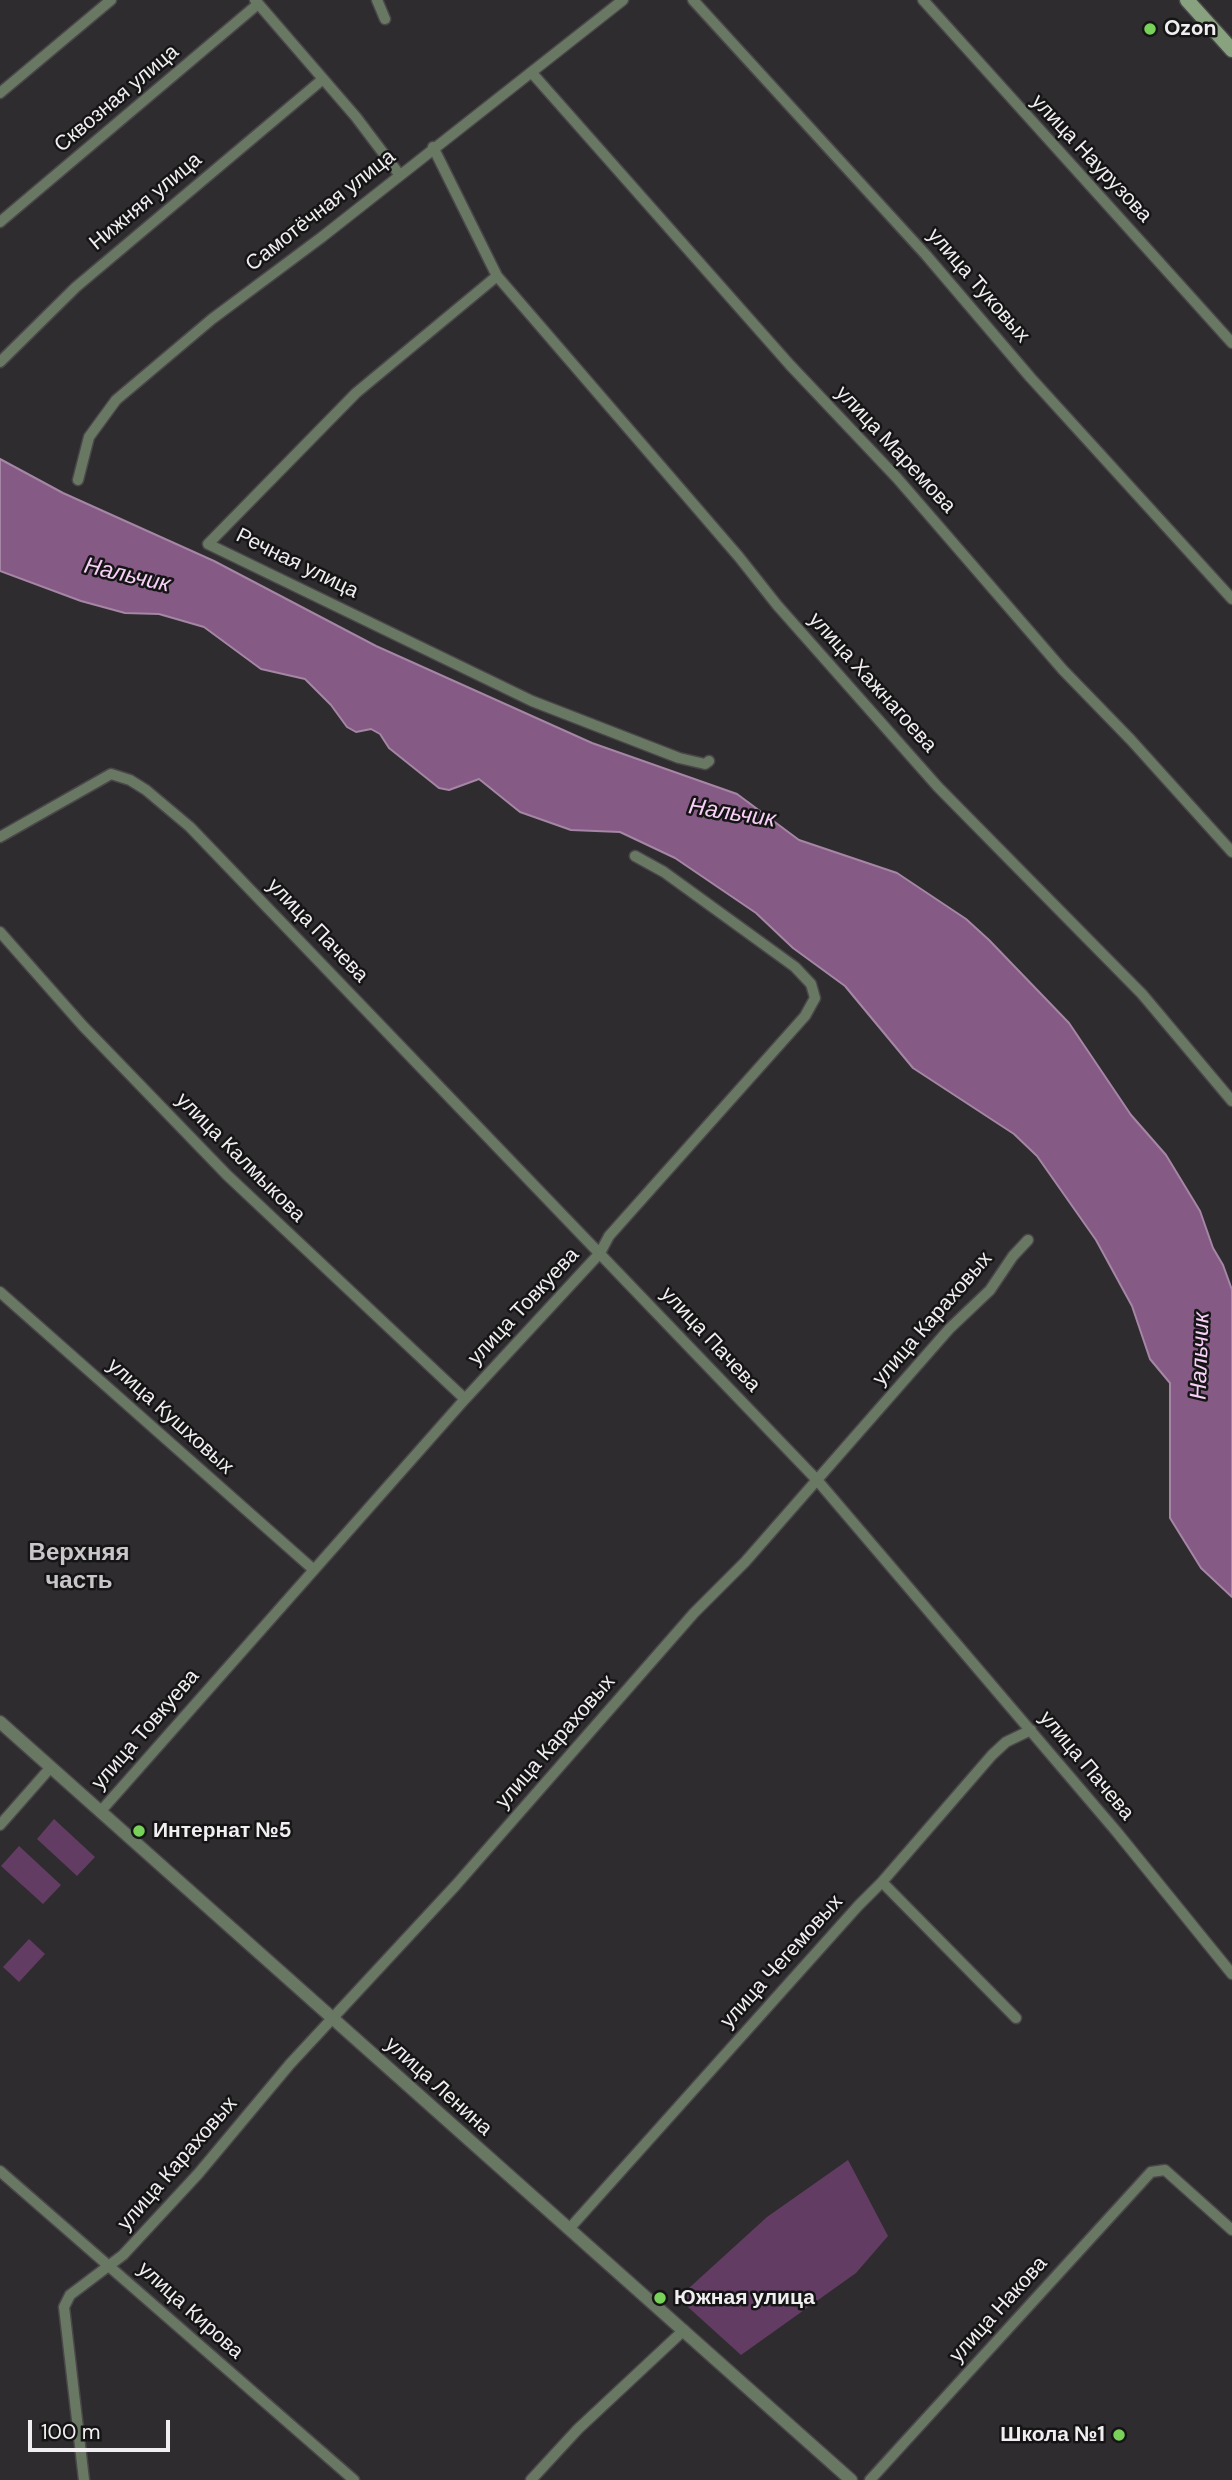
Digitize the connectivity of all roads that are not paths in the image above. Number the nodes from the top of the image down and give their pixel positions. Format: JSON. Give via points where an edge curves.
{"nodes":[{"id":1,"x":111,"y":0,"type":"edge"},
{"id":2,"x":377,"y":0,"type":"edge"},
{"id":3,"x":623,"y":0,"type":"edge"},
{"id":4,"x":693,"y":0,"type":"edge"},
{"id":5,"x":923,"y":0,"type":"edge"},
{"id":6,"x":1187,"y":0,"type":"edge"},
{"id":7,"x":257,"y":2,"type":"edge"},
{"id":8,"x":385,"y":19,"type":"dead end"},
{"id":9,"x":1232,"y":50,"type":"edge"},
{"id":10,"x":532,"y":73,"type":"junction"},
{"id":11,"x":323,"y":79,"type":"junction"},
{"id":12,"x":0,"y":93,"type":"edge"},
{"id":13,"x":433,"y":147,"type":"junction"},
{"id":14,"x":399,"y":174,"type":"junction"},
{"id":15,"x":0,"y":222,"type":"edge"},
{"id":16,"x":497,"y":276,"type":"junction"},
{"id":17,"x":1232,"y":343,"type":"edge"},
{"id":18,"x":0,"y":362,"type":"edge"},
{"id":19,"x":78,"y":480,"type":"dead end"},
{"id":20,"x":1232,"y":599,"type":"edge"},
{"id":21,"x":709,"y":761,"type":"dead end"},
{"id":22,"x":0,"y":837,"type":"edge"},
{"id":23,"x":1232,"y":852,"type":"edge"},
{"id":24,"x":635,"y":856,"type":"dead end"},
{"id":25,"x":0,"y":932,"type":"edge"},
{"id":26,"x":1232,"y":1101,"type":"edge"},
{"id":27,"x":1028,"y":1240,"type":"dead end"},
{"id":28,"x":600,"y":1253,"type":"junction"},
{"id":29,"x":0,"y":1292,"type":"edge"},
{"id":30,"x":465,"y":1399,"type":"junction"},
{"id":31,"x":817,"y":1480,"type":"junction"},
{"id":32,"x":314,"y":1570,"type":"junction"},
{"id":33,"x":0,"y":1722,"type":"edge"},
{"id":34,"x":1031,"y":1730,"type":"junction"},
{"id":35,"x":51,"y":1767,"type":"junction"},
{"id":36,"x":100,"y":1812,"type":"junction"},
{"id":37,"x":0,"y":1825,"type":"edge"},
{"id":38,"x":882,"y":1882,"type":"junction"},
{"id":39,"x":1232,"y":1974,"type":"edge"},
{"id":40,"x":1016,"y":2018,"type":"dead end"},
{"id":41,"x":332,"y":2020,"type":"junction"},
{"id":42,"x":0,"y":2171,"type":"edge"},
{"id":43,"x":569,"y":2229,"type":"junction"},
{"id":44,"x":1232,"y":2231,"type":"edge"},
{"id":45,"x":108,"y":2264,"type":"junction"},
{"id":46,"x":684,"y":2330,"type":"junction"},
{"id":47,"x":85,"y":2480,"type":"edge"},
{"id":48,"x":354,"y":2480,"type":"edge"},
{"id":49,"x":531,"y":2480,"type":"edge"},
{"id":50,"x":851,"y":2480,"type":"edge"},
{"id":51,"x":870,"y":2480,"type":"edge"}],
"edges":[{"from":1,"to":12,"type":"street"},
{"from":2,"to":8,"type":"street"},
{"from":3,"to":10,"type":"street","name":"Самотёчная улица"},
{"from":4,"to":20,"type":"street","name":"улица Туковых"},
{"from":5,"to":17,"type":"street","name":"улица Наурузова"},
{"from":6,"to":9,"type":"main road"},
{"from":7,"to":11,"type":"street"},
{"from":7,"to":15,"type":"street","name":"Сквозная улица"},
{"from":10,"to":13,"type":"street","name":"Самотёчная улица"},
{"from":10,"to":23,"type":"street","name":"улица Маремова","via":[[790,365],[897,478],[1063,670]]},
{"from":11,"to":14,"type":"street"},
{"from":11,"to":18,"type":"street","name":"Нижняя улица","via":[[76,286]]},
{"from":13,"to":14,"type":"street","name":"Самотёчная улица"},
{"from":13,"to":16,"type":"street"},
{"from":14,"to":19,"type":"street","name":"Самотёчная улица","via":[[116,400],[89,437]]},
{"from":16,"to":21,"type":"street","name":"Речная улица","via":[[356,393],[208,544],[532,701],[678,758]]},
{"from":16,"to":26,"type":"street","name":"улица Хажнагоева","via":[[777,605],[974,827],[1142,994]]},
{"from":22,"to":28,"type":"street","name":"улица Пачева","via":[[105,775],[116,775],[146,790],[190,827]]},
{"from":24,"to":28,"type":"street","name":"улица Товкуева","via":[[775,951],[811,984],[815,998],[805,1016],[609,1236]]},
{"from":25,"to":30,"type":"street","name":"улица Калмыкова","via":[[227,1175]]},
{"from":27,"to":31,"type":"street","name":"улица Караховых","via":[[990,1290],[950,1328]]},
{"from":28,"to":30,"type":"street","name":"улица Товкуева"},
{"from":28,"to":31,"type":"street","name":"улица Пачева"},
{"from":29,"to":32,"type":"street","name":"улица Кушховых"},
{"from":30,"to":32,"type":"street","name":"улица Товкуева"},
{"from":31,"to":34,"type":"street","name":"улица Пачева"},
{"from":31,"to":41,"type":"street","name":"улица Караховых"},
{"from":32,"to":36,"type":"street","name":"улица Товкуева"},
{"from":33,"to":35,"type":"street","name":"улица Ленина"},
{"from":34,"to":38,"type":"street","name":"улица Чегемовых","via":[[992,1755]]},
{"from":34,"to":39,"type":"street","name":"улица Пачева"},
{"from":35,"to":36,"type":"street","name":"улица Ленина"},
{"from":35,"to":37,"type":"street"},
{"from":36,"to":41,"type":"street","name":"улица Ленина"},
{"from":38,"to":40,"type":"street"},
{"from":38,"to":43,"type":"street","name":"улица Чегемовых"},
{"from":41,"to":43,"type":"street","name":"улица Ленина"},
{"from":41,"to":45,"type":"street","name":"улица Караховых","via":[[198,2174],[123,2255]]},
{"from":42,"to":45,"type":"street","name":"улица Кирова"},
{"from":43,"to":46,"type":"street","name":"улица Ленина"},
{"from":44,"to":51,"type":"street","name":"улица Накова","via":[[1165,2170],[1145,2176]]},
{"from":45,"to":47,"type":"street","name":"улица Караховых","via":[[73,2291],[64,2307]]},
{"from":45,"to":48,"type":"street","name":"улица Кирова"},
{"from":46,"to":49,"type":"street"},
{"from":46,"to":50,"type":"street","name":"улица Ленина"}]}
